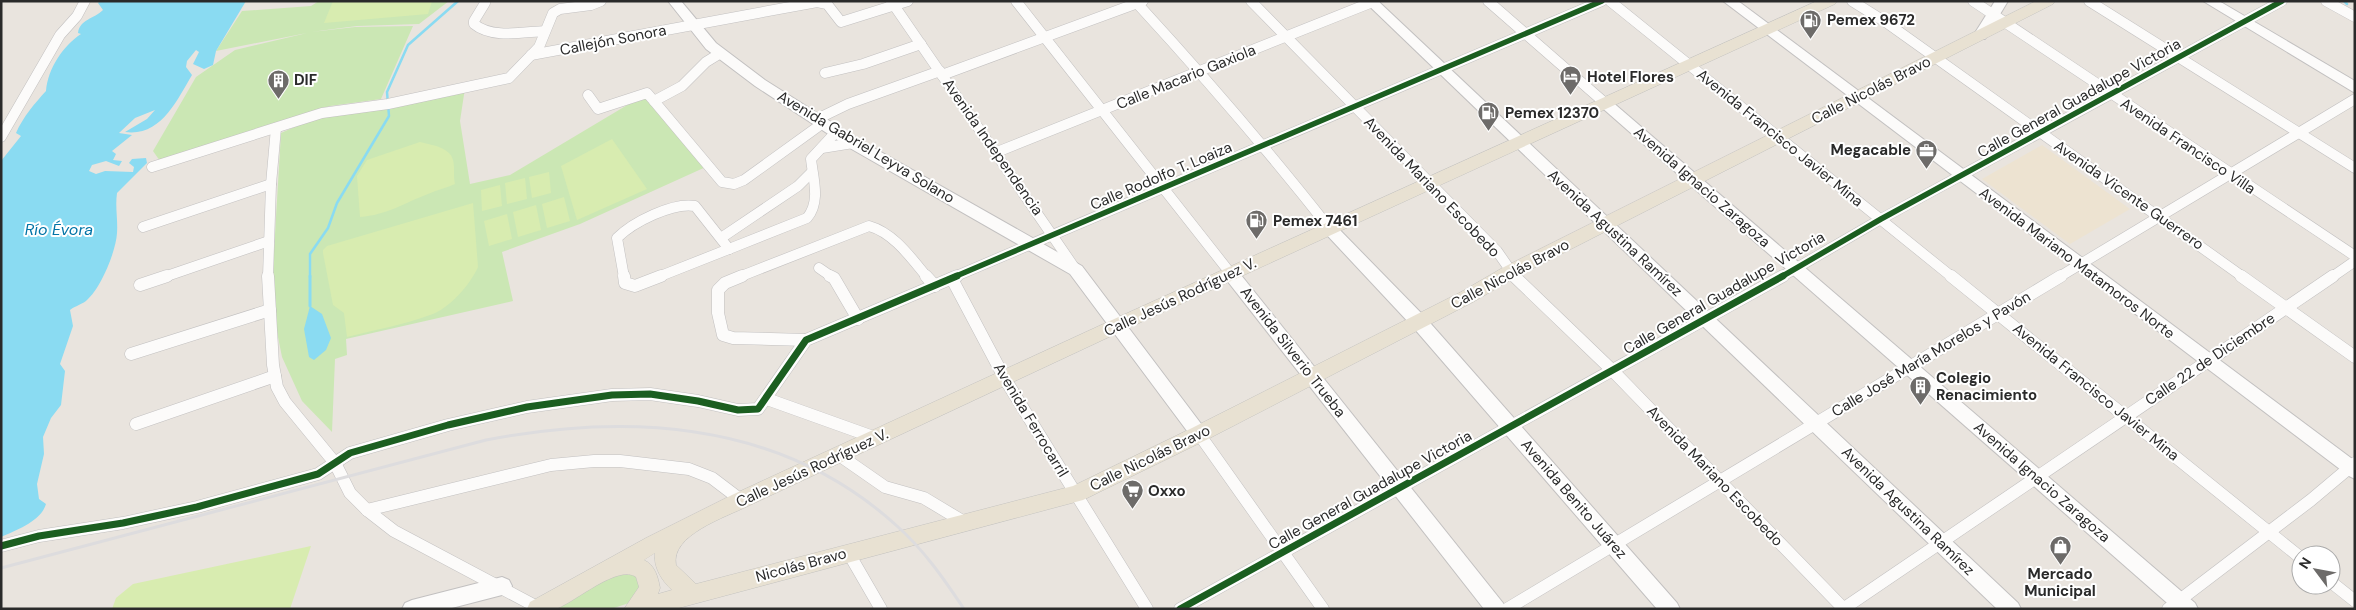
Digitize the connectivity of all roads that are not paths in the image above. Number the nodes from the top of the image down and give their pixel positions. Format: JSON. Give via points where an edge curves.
{"nodes":[{"id":1,"x":85,"y":1,"type":"edge"},
{"id":2,"x":601,"y":1,"type":"edge"},
{"id":3,"x":674,"y":1,"type":"edge"},
{"id":4,"x":908,"y":1,"type":"edge"},
{"id":5,"x":1016,"y":1,"type":"edge"},
{"id":6,"x":1251,"y":1,"type":"edge"},
{"id":7,"x":1488,"y":1,"type":"edge"},
{"id":8,"x":1602,"y":1,"type":"edge"},
{"id":9,"x":1610,"y":1,"type":"edge"},
{"id":10,"x":1729,"y":1,"type":"edge"},
{"id":11,"x":1830,"y":1,"type":"edge"},
{"id":12,"x":1852,"y":1,"type":"edge"},
{"id":13,"x":1972,"y":1,"type":"edge"},
{"id":14,"x":2002,"y":1,"type":"edge"},
{"id":15,"x":2048,"y":1,"type":"edge"},
{"id":16,"x":2089,"y":1,"type":"edge"},
{"id":17,"x":2209,"y":1,"type":"edge"},
{"id":18,"x":2282,"y":1,"type":"edge"},
{"id":19,"x":2326,"y":1,"type":"edge"},
{"id":20,"x":1138,"y":2,"type":"edge"},
{"id":21,"x":1372,"y":2,"type":"edge"},
{"id":22,"x":485,"y":3,"type":"dead end"},
{"id":23,"x":893,"y":4,"type":"edge"},
{"id":24,"x":2353,"y":14,"type":"edge"},
{"id":25,"x":1998,"y":19,"type":"junction"},
{"id":26,"x":2244,"y":22,"type":"junction"},
{"id":27,"x":695,"y":26,"type":"junction"},
{"id":28,"x":1766,"y":30,"type":"junction"},
{"id":29,"x":545,"y":31,"type":"junction"},
{"id":30,"x":1526,"y":34,"type":"junction"},
{"id":31,"x":1044,"y":37,"type":"junction"},
{"id":32,"x":1286,"y":37,"type":"junction"},
{"id":33,"x":921,"y":44,"type":"junction"},
{"id":34,"x":719,"y":54,"type":"junction"},
{"id":35,"x":531,"y":55,"type":"junction"},
{"id":36,"x":1936,"y":58,"type":"junction"},
{"id":37,"x":2178,"y":58,"type":"junction"},
{"id":38,"x":1689,"y":65,"type":"junction"},
{"id":39,"x":1442,"y":70,"type":"junction"},
{"id":40,"x":1200,"y":71,"type":"junction"},
{"id":41,"x":825,"y":73,"type":"dead end"},
{"id":42,"x":941,"y":73,"type":"junction"},
{"id":43,"x":2355,"y":88,"type":"edge"},
{"id":44,"x":2111,"y":94,"type":"junction"},
{"id":45,"x":588,"y":95,"type":"dead end"},
{"id":46,"x":1856,"y":98,"type":"junction"},
{"id":47,"x":2355,"y":99,"type":"edge"},
{"id":48,"x":654,"y":101,"type":"junction"},
{"id":49,"x":1606,"y":103,"type":"junction"},
{"id":50,"x":1355,"y":107,"type":"junction"},
{"id":51,"x":1102,"y":110,"type":"junction"},
{"id":52,"x":820,"y":121,"type":"junction"},
{"id":53,"x":276,"y":128,"type":"junction"},
{"id":54,"x":836,"y":132,"type":"junction"},
{"id":55,"x":2041,"y":132,"type":"junction"},
{"id":56,"x":2298,"y":133,"type":"junction"},
{"id":57,"x":1,"y":137,"type":"edge"},
{"id":58,"x":1778,"y":137,"type":"junction"},
{"id":59,"x":1519,"y":142,"type":"junction"},
{"id":60,"x":853,"y":143,"type":"junction"},
{"id":61,"x":1264,"y":146,"type":"junction"},
{"id":62,"x":822,"y":148,"type":"junction"},
{"id":63,"x":997,"y":152,"type":"junction"},
{"id":64,"x":152,"y":167,"type":"dead end"},
{"id":65,"x":2355,"y":168,"type":"edge"},
{"id":66,"x":812,"y":172,"type":"junction"},
{"id":67,"x":2230,"y":174,"type":"junction"},
{"id":68,"x":1961,"y":176,"type":"junction"},
{"id":69,"x":1694,"y":180,"type":"junction"},
{"id":70,"x":1430,"y":183,"type":"junction"},
{"id":71,"x":271,"y":184,"type":"junction"},
{"id":72,"x":1164,"y":188,"type":"junction"},
{"id":73,"x":2160,"y":216,"type":"junction"},
{"id":74,"x":1881,"y":219,"type":"junction"},
{"id":75,"x":1606,"y":224,"type":"junction"},
{"id":76,"x":143,"y":227,"type":"dead end"},
{"id":77,"x":1330,"y":229,"type":"junction"},
{"id":78,"x":1054,"y":235,"type":"junction"},
{"id":79,"x":721,"y":238,"type":"junction"},
{"id":80,"x":269,"y":241,"type":"junction"},
{"id":81,"x":1033,"y":244,"type":"junction"},
{"id":82,"x":730,"y":250,"type":"junction"},
{"id":83,"x":2355,"y":256,"type":"edge"},
{"id":84,"x":2355,"y":261,"type":"edge"},
{"id":85,"x":2079,"y":264,"type":"junction"},
{"id":86,"x":1794,"y":267,"type":"junction"},
{"id":87,"x":819,"y":268,"type":"dead end"},
{"id":88,"x":1076,"y":270,"type":"junction"},
{"id":89,"x":1510,"y":272,"type":"junction"},
{"id":90,"x":1231,"y":274,"type":"junction"},
{"id":91,"x":952,"y":279,"type":"junction"},
{"id":92,"x":140,"y":285,"type":"dead end"},
{"id":93,"x":935,"y":286,"type":"junction"},
{"id":94,"x":2285,"y":308,"type":"junction"},
{"id":95,"x":270,"y":310,"type":"junction"},
{"id":96,"x":1998,"y":314,"type":"junction"},
{"id":97,"x":858,"y":319,"type":"junction"},
{"id":98,"x":1706,"y":320,"type":"junction"},
{"id":99,"x":1418,"y":321,"type":"junction"},
{"id":100,"x":1118,"y":325,"type":"junction"},
{"id":101,"x":806,"y":340,"type":"junction"},
{"id":102,"x":131,"y":354,"type":"dead end"},
{"id":103,"x":2355,"y":356,"type":"edge"},
{"id":104,"x":2208,"y":361,"type":"junction"},
{"id":105,"x":1909,"y":367,"type":"junction"},
{"id":106,"x":1613,"y":371,"type":"junction"},
{"id":107,"x":275,"y":376,"type":"junction"},
{"id":108,"x":1312,"y":376,"type":"junction"},
{"id":109,"x":1005,"y":379,"type":"junction"},
{"id":110,"x":762,"y":404,"type":"junction"},
{"id":111,"x":2126,"y":416,"type":"junction"},
{"id":112,"x":1816,"y":423,"type":"junction"},
{"id":113,"x":136,"y":424,"type":"dead end"},
{"id":114,"x":1511,"y":427,"type":"junction"},
{"id":115,"x":1199,"y":434,"type":"junction"},
{"id":116,"x":876,"y":438,"type":"junction"},
{"id":117,"x":839,"y":456,"type":"junction"},
{"id":118,"x":335,"y":463,"type":"junction"},
{"id":119,"x":2353,"y":467,"type":"edge"},
{"id":120,"x":2036,"y":477,"type":"junction"},
{"id":121,"x":1720,"y":481,"type":"junction"},
{"id":122,"x":1399,"y":488,"type":"junction"},
{"id":123,"x":1076,"y":494,"type":"junction"},
{"id":124,"x":741,"y":500,"type":"junction"},
{"id":125,"x":367,"y":510,"type":"junction"},
{"id":126,"x":964,"y":522,"type":"junction"},
{"id":127,"x":684,"y":528,"type":"junction"},
{"id":128,"x":2269,"y":532,"type":"junction"},
{"id":129,"x":1941,"y":542,"type":"junction"},
{"id":130,"x":1614,"y":545,"type":"junction"},
{"id":131,"x":1,"y":546,"type":"edge"},
{"id":132,"x":2291,"y":550,"type":"edge"},
{"id":133,"x":848,"y":552,"type":"junction"},
{"id":134,"x":1283,"y":552,"type":"junction"},
{"id":135,"x":612,"y":567,"type":"junction"},
{"id":136,"x":502,"y":586,"type":"junction"},
{"id":137,"x":2341,"y":590,"type":"edge"},
{"id":138,"x":693,"y":594,"type":"junction"},
{"id":139,"x":2355,"y":601,"type":"edge"},
{"id":140,"x":2178,"y":606,"type":"edge"},
{"id":141,"x":538,"y":608,"type":"edge"},
{"id":142,"x":412,"y":609,"type":"edge"},
{"id":143,"x":634,"y":609,"type":"edge"},
{"id":144,"x":638,"y":609,"type":"edge"},
{"id":145,"x":880,"y":609,"type":"edge"},
{"id":146,"x":1146,"y":609,"type":"edge"},
{"id":147,"x":1180,"y":609,"type":"edge"},
{"id":148,"x":1323,"y":609,"type":"edge"},
{"id":149,"x":1496,"y":609,"type":"edge"},
{"id":150,"x":1507,"y":609,"type":"edge"},
{"id":151,"x":1670,"y":609,"type":"edge"},
{"id":152,"x":1843,"y":609,"type":"edge"},
{"id":153,"x":2011,"y":609,"type":"edge"}],
"edges":[{"from":1,"to":57,"type":"street","via":[[60,36]]},
{"from":2,"to":29,"type":"street","via":[[556,11],[550,16]]},
{"from":3,"to":27,"type":"street","name":"Avenida Gabriel Leyva Solano"},
{"from":4,"to":23,"type":"street"},
{"from":5,"to":31,"type":"street","name":"Avenida Silverio Trueba"},
{"from":6,"to":32,"type":"street","name":"Avenida Mariano Escobedo"},
{"from":7,"to":30,"type":"street","name":"Avenida Ignacio Zaragoza"},
{"from":8,"to":30,"type":"street","name":"Calle Rodolfo T. Loaiza"},
{"from":9,"to":38,"type":"street","name":"Avenida Francisco Javier Mina"},
{"from":10,"to":28,"type":"street","name":"Avenida Mariano Matamoros Norte"},
{"from":11,"to":28,"type":"main road","name":"Calle Jesús Rodríguez V."},
{"from":12,"to":36,"type":"street","name":"Avenida Vicente Guerrero"},
{"from":13,"to":25,"type":"street","name":"Avenida Francisco Villa"},
{"from":14,"to":25,"type":"street"},
{"from":15,"to":25,"type":"main road","name":"Calle Nicolás Bravo"},
{"from":16,"to":37,"type":"street"},
{"from":17,"to":26,"type":"street"},
{"from":18,"to":26,"type":"street","name":"Calle General Guadalupe Victoria"},
{"from":19,"to":24,"type":"street"},
{"from":20,"to":31,"type":"street"},
{"from":20,"to":40,"type":"street"},
{"from":21,"to":32,"type":"street","name":"Calle Macario Gaxiola"},
{"from":21,"to":39,"type":"street","name":"Avenida Agustina Ramírez"},
{"from":22,"to":29,"type":"street","via":[[474,21],[480,30]]},
{"from":23,"to":27,"type":"street","name":"Callejón Sonora","via":[[845,22],[838,20],[827,4],[816,2]]},
{"from":23,"to":33,"type":"street","name":"Avenida Independencia"},
{"from":25,"to":36,"type":"main road","name":"Calle Nicolás Bravo","via":[[1980,36]]},
{"from":25,"to":44,"type":"street","name":"Avenida Francisco Villa"},
{"from":26,"to":37,"type":"street","name":"Calle General Guadalupe Victoria"},
{"from":26,"to":43,"type":"street"},
{"from":27,"to":34,"type":"street","name":"Avenida Gabriel Leyva Solano"},
{"from":27,"to":35,"type":"street","name":"Callejón Sonora"},
{"from":28,"to":38,"type":"main road","name":"Calle Jesús Rodríguez V."},
{"from":28,"to":46,"type":"street","name":"Avenida Mariano Matamoros Norte"},
{"from":29,"to":35,"type":"street","via":[[539,47]]},
{"from":30,"to":39,"type":"street","name":"Calle Rodolfo T. Loaiza"},
{"from":30,"to":49,"type":"street","name":"Avenida Ignacio Zaragoza"},
{"from":31,"to":42,"type":"street"},
{"from":31,"to":51,"type":"street","name":"Avenida Silverio Trueba"},
{"from":32,"to":40,"type":"street","name":"Calle Macario Gaxiola"},
{"from":32,"to":50,"type":"street","name":"Avenida Mariano Escobedo"},
{"from":33,"to":41,"type":"street"},
{"from":33,"to":42,"type":"street","name":"Avenida Independencia"},
{"from":34,"to":48,"type":"street","via":[[682,86]]},
{"from":34,"to":52,"type":"street","name":"Avenida Gabriel Leyva Solano"},
{"from":35,"to":53,"type":"street","via":[[508,78],[388,104],[334,110]]},
{"from":36,"to":46,"type":"main road","name":"Calle Nicolás Bravo"},
{"from":36,"to":55,"type":"street","name":"Avenida Vicente Guerrero"},
{"from":37,"to":44,"type":"street","name":"Calle General Guadalupe Victoria"},
{"from":37,"to":56,"type":"street"},
{"from":38,"to":49,"type":"main road","name":"Calle Jesús Rodríguez V."},
{"from":38,"to":58,"type":"street","name":"Avenida Francisco Javier Mina"},
{"from":39,"to":50,"type":"street","name":"Calle Rodolfo T. Loaiza"},
{"from":39,"to":59,"type":"street","name":"Avenida Agustina Ramírez"},
{"from":40,"to":51,"type":"street","name":"Calle Macario Gaxiola"},
{"from":40,"to":61,"type":"street"},
{"from":42,"to":52,"type":"street","via":[[848,104]]},
{"from":42,"to":63,"type":"street","name":"Avenida Independencia"},
{"from":44,"to":55,"type":"street","name":"Calle General Guadalupe Victoria"},
{"from":44,"to":67,"type":"street","name":"Avenida Francisco Villa"},
{"from":45,"to":48,"type":"street","via":[[598,109],[647,93]]},
{"from":46,"to":58,"type":"main road","name":"Calle Nicolás Bravo"},
{"from":46,"to":68,"type":"street","name":"Avenida Mariano Matamoros Norte"},
{"from":47,"to":56,"type":"street","name":"Calle José María Morelos y Pavón"},
{"from":48,"to":52,"type":"street","via":[[722,182],[734,184],[744,180]]},
{"from":49,"to":59,"type":"main road","name":"Calle Jesús Rodríguez V."},
{"from":49,"to":69,"type":"street","name":"Avenida Ignacio Zaragoza"},
{"from":50,"to":61,"type":"street","name":"Calle Rodolfo T. Loaiza"},
{"from":50,"to":70,"type":"street","name":"Avenida Mariano Escobedo"},
{"from":51,"to":63,"type":"street","name":"Calle Macario Gaxiola"},
{"from":51,"to":72,"type":"street","name":"Avenida Silverio Trueba"},
{"from":52,"to":54,"type":"street","name":"Avenida Gabriel Leyva Solano"},
{"from":53,"to":64,"type":"street"},
{"from":53,"to":71,"type":"street"},
{"from":54,"to":60,"type":"street","name":"Avenida Gabriel Leyva Solano"},
{"from":54,"to":62,"type":"street"},
{"from":55,"to":68,"type":"street","name":"Calle General Guadalupe Victoria"},
{"from":55,"to":73,"type":"street","name":"Avenida Vicente Guerrero"},
{"from":56,"to":65,"type":"street"},
{"from":56,"to":67,"type":"street","name":"Calle José María Morelos y Pavón"},
{"from":58,"to":69,"type":"main road","name":"Calle Nicolás Bravo"},
{"from":58,"to":74,"type":"street","name":"Avenida Francisco Javier Mina"},
{"from":59,"to":70,"type":"main road","name":"Calle Jesús Rodríguez V."},
{"from":59,"to":75,"type":"street","name":"Avenida Agustina Ramírez"},
{"from":60,"to":62,"type":"street"},
{"from":60,"to":81,"type":"street","name":"Avenida Gabriel Leyva Solano"},
{"from":61,"to":72,"type":"street","name":"Calle Rodolfo T. Loaiza"},
{"from":61,"to":77,"type":"street"},
{"from":62,"to":66,"type":"street","via":[[811,159]]},
{"from":63,"to":78,"type":"street","name":"Avenida Independencia"},
{"from":66,"to":79,"type":"street","via":[[798,186]]},
{"from":66,"to":82,"type":"street","via":[[814,207],[811,215]]},
{"from":67,"to":73,"type":"street","name":"Calle José María Morelos y Pavón"},
{"from":67,"to":83,"type":"street","name":"Avenida Francisco Villa"},
{"from":68,"to":74,"type":"street","name":"Calle General Guadalupe Victoria"},
{"from":68,"to":85,"type":"street","name":"Avenida Mariano Matamoros Norte"},
{"from":69,"to":75,"type":"main road","name":"Calle Nicolás Bravo"},
{"from":69,"to":86,"type":"street","name":"Avenida Ignacio Zaragoza"},
{"from":70,"to":77,"type":"main road","name":"Calle Jesús Rodríguez V."},
{"from":70,"to":89,"type":"street","name":"Avenida Mariano Escobedo","via":[[1497,251]]},
{"from":71,"to":76,"type":"street"},
{"from":71,"to":80,"type":"street"},
{"from":72,"to":78,"type":"street","name":"Calle Rodolfo T. Loaiza"},
{"from":72,"to":90,"type":"street","name":"Avenida Silverio Trueba"},
{"from":73,"to":85,"type":"street","name":"Calle José María Morelos y Pavón"},
{"from":73,"to":94,"type":"street","name":"Avenida Vicente Guerrero"},
{"from":74,"to":86,"type":"street","name":"Calle General Guadalupe Victoria"},
{"from":74,"to":96,"type":"street","name":"Avenida Francisco Javier Mina"},
{"from":75,"to":89,"type":"main road","name":"Calle Nicolás Bravo"},
{"from":75,"to":98,"type":"street","name":"Avenida Agustina Ramírez"},
{"from":77,"to":90,"type":"main road","name":"Calle Jesús Rodríguez V."},
{"from":77,"to":99,"type":"street","name":"Avenida Benito Juárez"},
{"from":78,"to":81,"type":"street","name":"Calle Rodolfo T. Loaiza"},
{"from":78,"to":88,"type":"street","name":"Avenida Independencia"},
{"from":79,"to":82,"type":"street"},
{"from":79,"to":82,"type":"street","via":[[695,206],[682,204],[670,208],[617,238],[625,283],[631,287],[640,285]]},
{"from":80,"to":92,"type":"street"},
{"from":80,"to":95,"type":"street"},
{"from":81,"to":88,"type":"street","name":"Avenida Gabriel Leyva Solano"},
{"from":81,"to":91,"type":"street","name":"Calle Rodolfo T. Loaiza"},
{"from":84,"to":94,"type":"street","name":"Calle 22 de Diciembre"},
{"from":85,"to":96,"type":"street","name":"Calle José María Morelos y Pavón"},
{"from":85,"to":104,"type":"street","name":"Avenida Mariano Matamoros Norte"},
{"from":86,"to":98,"type":"street","name":"Calle General Guadalupe Victoria"},
{"from":86,"to":105,"type":"street","name":"Avenida Ignacio Zaragoza"},
{"from":87,"to":97,"type":"street","via":[[834,278]]},
{"from":88,"to":100,"type":"street","name":"Avenida Independencia"},
{"from":89,"to":99,"type":"main road","name":"Calle Nicolás Bravo"},
{"from":89,"to":106,"type":"street","name":"Avenida Mariano Escobedo"},
{"from":90,"to":100,"type":"main road","name":"Calle Jesús Rodríguez V."},
{"from":90,"to":108,"type":"street","name":"Avenida Silverio Trueba"},
{"from":91,"to":93,"type":"street","name":"Calle Rodolfo T. Loaiza"},
{"from":91,"to":109,"type":"street","name":"Avenida Ferrocarril"},
{"from":93,"to":97,"type":"street","name":"Calle Rodolfo T. Loaiza"},
{"from":93,"to":101,"type":"street","via":[[890,235],[879,227],[869,226],[731,280],[719,288],[717,295],[723,335]]},
{"from":94,"to":103,"type":"street","name":"Avenida Vicente Guerrero"},
{"from":94,"to":104,"type":"street","name":"Calle 22 de Diciembre"},
{"from":95,"to":102,"type":"street"},
{"from":95,"to":107,"type":"street"},
{"from":96,"to":105,"type":"street","name":"Calle José María Morelos y Pavón"},
{"from":96,"to":111,"type":"street","name":"Avenida Francisco Javier Mina"},
{"from":97,"to":101,"type":"street","name":"Calle Rodolfo T. Loaiza"},
{"from":98,"to":106,"type":"street","name":"Calle General Guadalupe Victoria"},
{"from":98,"to":112,"type":"street","name":"Avenida Agustina Ramírez"},
{"from":99,"to":108,"type":"main road","name":"Calle Nicolás Bravo"},
{"from":99,"to":114,"type":"street","name":"Avenida Benito Juárez"},
{"from":100,"to":109,"type":"main road","name":"Calle Jesús Rodríguez V."},
{"from":100,"to":115,"type":"street","name":"Avenida Independencia"},
{"from":101,"to":110,"type":"street"},
{"from":104,"to":111,"type":"street","name":"Calle 22 de Diciembre"},
{"from":104,"to":119,"type":"street","name":"Avenida Mariano Matamoros Norte"},
{"from":105,"to":112,"type":"street","name":"Calle José María Morelos y Pavón"},
{"from":105,"to":120,"type":"street","name":"Avenida Ignacio Zaragoza"},
{"from":106,"to":114,"type":"street","name":"Calle General Guadalupe Victoria"},
{"from":106,"to":121,"type":"street","name":"Avenida Mariano Escobedo"},
{"from":107,"to":113,"type":"street"},
{"from":107,"to":118,"type":"street","via":[[285,402]]},
{"from":108,"to":115,"type":"main road","name":"Calle Nicolás Bravo"},
{"from":108,"to":122,"type":"street","name":"Avenida Silverio Trueba"},
{"from":109,"to":116,"type":"main road","name":"Calle Jesús Rodríguez V."},
{"from":109,"to":123,"type":"street","name":"Avenida Ferrocarril"},
{"from":110,"to":116,"type":"street"},
{"from":110,"to":118,"type":"street","via":[[738,410],[650,394],[612,394],[527,407],[448,425],[350,453]]},
{"from":111,"to":120,"type":"street","name":"Calle 22 de Diciembre"},
{"from":111,"to":128,"type":"street","name":"Avenida Francisco Javier Mina"},
{"from":112,"to":121,"type":"street","name":"Calle José María Morelos y Pavón"},
{"from":112,"to":129,"type":"street","name":"Avenida Agustina Ramírez"},
{"from":114,"to":122,"type":"street","name":"Calle General Guadalupe Victoria"},
{"from":114,"to":130,"type":"street","name":"Avenida Benito Juárez"},
{"from":115,"to":123,"type":"main road","name":"Calle Nicolás Bravo"},
{"from":115,"to":134,"type":"street","name":"Avenida Independencia"},
{"from":116,"to":117,"type":"main road","name":"Calle Jesús Rodríguez V."},
{"from":117,"to":124,"type":"main road","name":"Calle Jesús Rodríguez V."},
{"from":117,"to":126,"type":"street","via":[[885,487],[924,498]]},
{"from":118,"to":125,"type":"street","via":[[338,476]]},
{"from":118,"to":131,"type":"street","via":[[318,474],[197,507]]},
{"from":119,"to":128,"type":"street"},
{"from":120,"to":129,"type":"street","name":"Calle 22 de Diciembre"},
{"from":120,"to":140,"type":"street","name":"Avenida Ignacio Zaragoza"},
{"from":121,"to":130,"type":"street","name":"Calle José María Morelos y Pavón"},
{"from":121,"to":152,"type":"street","name":"Avenida Mariano Escobedo"},
{"from":122,"to":134,"type":"street","name":"Calle General Guadalupe Victoria"},
{"from":122,"to":149,"type":"street","name":"Avenida Silverio Trueba"},
{"from":123,"to":126,"type":"main road","name":"Calle Nicolás Bravo"},
{"from":123,"to":146,"type":"street","name":"Avenida Ferrocarril"},
{"from":124,"to":125,"type":"street","via":[[712,478],[689,469],[594,461],[551,465]]},
{"from":124,"to":127,"type":"main road","name":"Calle Jesús Rodríguez V."},
{"from":125,"to":136,"type":"street","via":[[394,531]]},
{"from":126,"to":133,"type":"main road","name":"Nicolás Bravo"},
{"from":127,"to":135,"type":"main road","name":"Calle Jesús Rodríguez V."},
{"from":127,"to":138,"type":"main road","via":[[669,544],[666,560],[670,576]]},
{"from":128,"to":132,"type":"street","name":"Avenida Francisco Javier Mina"},
{"from":128,"to":140,"type":"street"},
{"from":129,"to":152,"type":"street","name":"Calle 22 de Diciembre"},
{"from":129,"to":153,"type":"street","name":"Avenida Agustina Ramírez"},
{"from":130,"to":150,"type":"street","name":"Calle José María Morelos y Pavón"},
{"from":130,"to":151,"type":"street","name":"Avenida Benito Juárez"},
{"from":133,"to":138,"type":"main road","name":"Nicolás Bravo"},
{"from":133,"to":145,"type":"street"},
{"from":134,"to":147,"type":"street","name":"Calle General Guadalupe Victoria"},
{"from":134,"to":148,"type":"street","name":"Avenida Independencia"},
{"from":135,"to":141,"type":"main road","name":"Calle Jesús Rodríguez V."},
{"from":135,"to":143,"type":"main road","via":[[634,565],[648,575],[650,588]]},
{"from":136,"to":141,"type":"street"},
{"from":136,"to":142,"type":"street"},
{"from":137,"to":139,"type":"street"},
{"from":138,"to":144,"type":"main road","name":"Nicolás Bravo"}]}
